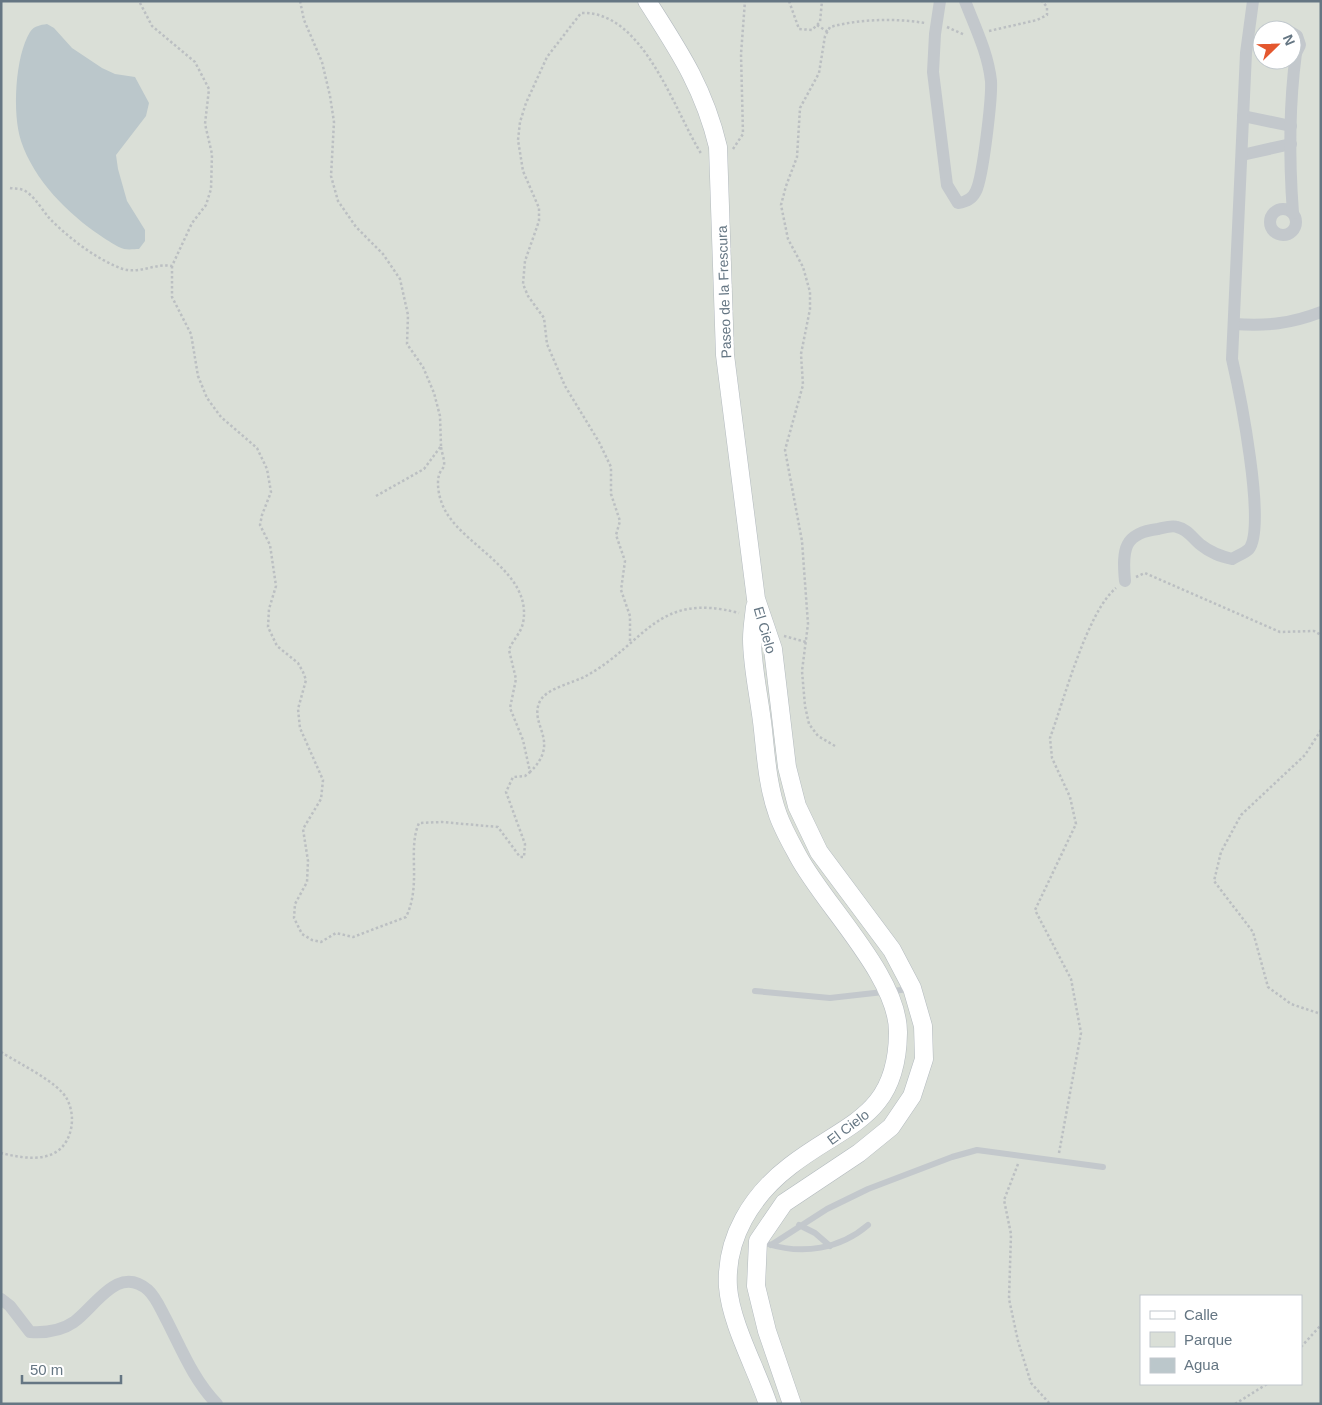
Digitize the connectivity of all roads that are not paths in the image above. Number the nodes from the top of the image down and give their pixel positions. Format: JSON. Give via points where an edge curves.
{"nodes":[{"id":1,"x":647,"y":1,"type":"edge"},
{"id":2,"x":940,"y":1,"type":"edge"},
{"id":3,"x":965,"y":1,"type":"edge"},
{"id":4,"x":1253,"y":1,"type":"edge"},
{"id":5,"x":1293,"y":70,"type":"edge"},
{"id":6,"x":1243,"y":116,"type":"junction"},
{"id":7,"x":1291,"y":126,"type":"junction"},
{"id":8,"x":1291,"y":144,"type":"junction"},
{"id":9,"x":1242,"y":155,"type":"junction"},
{"id":10,"x":1293,"y":213,"type":"dead end"},
{"id":11,"x":1321,"y":312,"type":"edge"},
{"id":12,"x":1234,"y":324,"type":"junction"},
{"id":13,"x":1126,"y":581,"type":"road end"},
{"id":14,"x":756,"y":599,"type":"junction"},
{"id":15,"x":912,"y":988,"type":"junction"},
{"id":16,"x":755,"y":991,"type":"dead end"},
{"id":17,"x":888,"y":993,"type":"junction"},
{"id":18,"x":1104,"y":1167,"type":"dead end"},
{"id":19,"x":868,"y":1225,"type":"dead end"},
{"id":20,"x":799,"y":1226,"type":"junction"},
{"id":21,"x":752,"y":1239,"type":"junction"},
{"id":22,"x":830,"y":1246,"type":"junction"},
{"id":23,"x":1,"y":1299,"type":"edge"},
{"id":24,"x":217,"y":1404,"type":"edge"},
{"id":25,"x":768,"y":1404,"type":"edge"},
{"id":26,"x":792,"y":1404,"type":"edge"}],
"edges":[{"from":1,"to":14,"type":"street","name":"Paseo de la Frescura","via":[[688,65],[710,114],[718,147],[725,355]]},
{"from":2,"to":3,"type":"street","via":[[933,72],[947,185],[958,203],[966,202],[976,192],[982,172],[991,82],[979,35]]},
{"from":4,"to":6,"type":"street"},
{"from":5,"to":7,"type":"street"},
{"from":6,"to":7,"type":"street"},
{"from":6,"to":9,"type":"street"},
{"from":7,"to":8,"type":"street"},
{"from":8,"to":9,"type":"street"},
{"from":8,"to":10,"type":"street"},
{"from":9,"to":12,"type":"street"},
{"from":11,"to":12,"type":"street","via":[[1268,326]]},
{"from":12,"to":13,"type":"street","via":[[1232,359],[1251,461],[1254,534],[1249,548],[1232,559],[1215,555],[1176,526],[1140,531],[1132,537],[1123,558]]},
{"from":14,"to":15,"type":"street","name":"El Cielo","via":[[773,649],[787,766],[797,806],[819,852],[892,950]]},
{"from":14,"to":17,"type":"street","name":"El Cielo","via":[[752,640],[768,770],[778,814],[799,858],[871,961]]},
{"from":15,"to":17,"type":"lane"},
{"from":15,"to":21,"type":"street","name":"El Cielo","via":[[923,1026],[924,1059],[912,1096],[892,1127],[784,1203]]},
{"from":16,"to":17,"type":"lane","via":[[830,998]]},
{"from":17,"to":21,"type":"street","name":"El Cielo","via":[[898,1030],[897,1060],[888,1086],[858,1123],[789,1166],[761,1193],[739,1223]]},
{"from":18,"to":20,"type":"lane","via":[[978,1150],[868,1189]]},
{"from":19,"to":22,"type":"lane","via":[[856,1235]]},
{"from":20,"to":21,"type":"lane"},
{"from":20,"to":22,"type":"lane","via":[[815,1233]]},
{"from":21,"to":22,"type":"lane","via":[[791,1250]]},
{"from":21,"to":25,"type":"street","name":"El Cielo","via":[[730,1253],[728,1288],[742,1338]]},
{"from":21,"to":26,"type":"street","name":"El Cielo","via":[[756,1286],[767,1331]]},
{"from":23,"to":24,"type":"street","via":[[30,1332],[44,1333],[74,1322],[117,1285],[139,1282],[152,1292],[195,1376]]}]}
